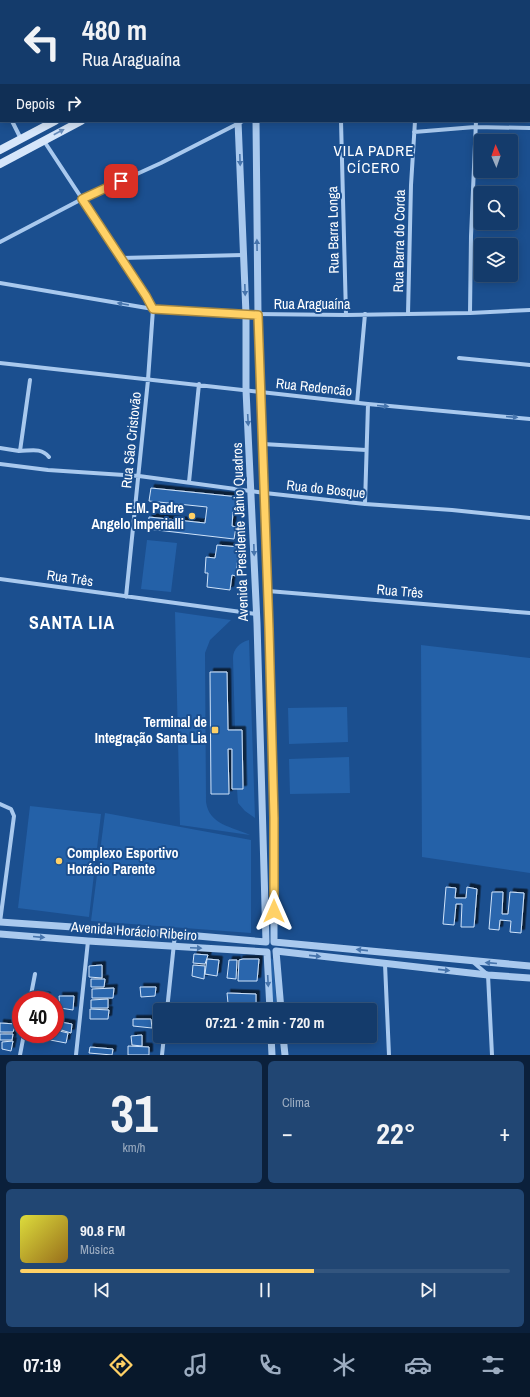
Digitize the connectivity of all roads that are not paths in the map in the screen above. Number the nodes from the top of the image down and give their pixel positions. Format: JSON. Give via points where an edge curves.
{"nodes":[{"id":1,"x":12,"y":122,"type":"edge"},
{"id":2,"x":53,"y":122,"type":"edge"},
{"id":3,"x":79,"y":122,"type":"edge"},
{"id":4,"x":240,"y":122,"type":"edge"},
{"id":5,"x":256,"y":122,"type":"edge"},
{"id":6,"x":342,"y":122,"type":"edge"},
{"id":7,"x":415,"y":122,"type":"edge"},
{"id":8,"x":476,"y":122,"type":"edge"},
{"id":9,"x":475,"y":127,"type":"junction"},
{"id":10,"x":530,"y":128,"type":"edge"},
{"id":11,"x":414,"y":132,"type":"junction"},
{"id":12,"x":21,"y":139,"type":"junction"},
{"id":13,"x":44,"y":141,"type":"junction"},
{"id":14,"x":0,"y":150,"type":"edge"},
{"id":15,"x":0,"y":164,"type":"edge"},
{"id":16,"x":82,"y":199,"type":"junction"},
{"id":17,"x":0,"y":242,"type":"edge"},
{"id":18,"x":243,"y":255,"type":"junction"},
{"id":19,"x":121,"y":258,"type":"junction"},
{"id":20,"x":0,"y":283,"type":"edge"},
{"id":21,"x":153,"y":309,"type":"junction"},
{"id":22,"x":530,"y":310,"type":"edge"},
{"id":23,"x":470,"y":313,"type":"junction"},
{"id":24,"x":246,"y":314,"type":"junction"},
{"id":25,"x":365,"y":314,"type":"junction"},
{"id":26,"x":408,"y":314,"type":"junction"},
{"id":27,"x":258,"y":315,"type":"junction"},
{"id":28,"x":346,"y":315,"type":"junction"},
{"id":29,"x":459,"y":358,"type":"dead end"},
{"id":30,"x":0,"y":363,"type":"edge"},
{"id":31,"x":530,"y":365,"type":"edge"},
{"id":32,"x":30,"y":380,"type":"dead end"},
{"id":33,"x":148,"y":380,"type":"junction"},
{"id":34,"x":199,"y":384,"type":"junction"},
{"id":35,"x":246,"y":390,"type":"junction"},
{"id":36,"x":260,"y":392,"type":"junction"},
{"id":37,"x":357,"y":403,"type":"junction"},
{"id":38,"x":368,"y":404,"type":"junction"},
{"id":39,"x":530,"y":419,"type":"edge"},
{"id":40,"x":263,"y":444,"type":"junction"},
{"id":41,"x":0,"y":448,"type":"edge"},
{"id":42,"x":366,"y":450,"type":"junction"},
{"id":43,"x":20,"y":451,"type":"junction"},
{"id":44,"x":49,"y":457,"type":"dead end"},
{"id":45,"x":0,"y":464,"type":"edge"},
{"id":46,"x":139,"y":476,"type":"junction"},
{"id":47,"x":189,"y":482,"type":"junction"},
{"id":48,"x":252,"y":491,"type":"junction"},
{"id":49,"x":265,"y":494,"type":"junction"},
{"id":50,"x":365,"y":504,"type":"junction"},
{"id":51,"x":530,"y":518,"type":"edge"},
{"id":52,"x":0,"y":579,"type":"edge"},
{"id":53,"x":268,"y":591,"type":"junction"},
{"id":54,"x":126,"y":597,"type":"junction"},
{"id":55,"x":530,"y":613,"type":"edge"},
{"id":56,"x":256,"y":614,"type":"junction"},
{"id":57,"x":269,"y":629,"type":"junction"},
{"id":58,"x":0,"y":804,"type":"edge"},
{"id":59,"x":274,"y":818,"type":"junction"},
{"id":60,"x":264,"y":833,"type":"junction"},
{"id":61,"x":0,"y":922,"type":"edge"},
{"id":62,"x":0,"y":934,"type":"edge"},
{"id":63,"x":175,"y":934,"type":"junction"},
{"id":64,"x":88,"y":941,"type":"junction"},
{"id":65,"x":266,"y":942,"type":"junction"},
{"id":66,"x":274,"y":942,"type":"junction"},
{"id":67,"x":174,"y":947,"type":"junction"},
{"id":68,"x":267,"y":952,"type":"junction"},
{"id":69,"x":276,"y":952,"type":"junction"},
{"id":70,"x":472,"y":961,"type":"junction"},
{"id":71,"x":385,"y":964,"type":"junction"},
{"id":72,"x":530,"y":966,"type":"edge"},
{"id":73,"x":35,"y":974,"type":"dead end"},
{"id":74,"x":488,"y":975,"type":"junction"},
{"id":75,"x":530,"y":978,"type":"edge"},
{"id":76,"x":32,"y":991,"type":"edge"},
{"id":77,"x":168,"y":1003,"type":"edge"},
{"id":78,"x":270,"y":1003,"type":"edge"},
{"id":79,"x":280,"y":1003,"type":"edge"},
{"id":80,"x":22,"y":1043,"type":"edge"},
{"id":81,"x":163,"y":1043,"type":"edge"},
{"id":82,"x":271,"y":1043,"type":"edge"},
{"id":83,"x":284,"y":1043,"type":"edge"},
{"id":84,"x":20,"y":1055,"type":"edge"},
{"id":85,"x":76,"y":1055,"type":"edge"},
{"id":86,"x":162,"y":1055,"type":"edge"},
{"id":87,"x":272,"y":1055,"type":"edge"},
{"id":88,"x":285,"y":1055,"type":"edge"},
{"id":89,"x":389,"y":1055,"type":"edge"},
{"id":90,"x":492,"y":1055,"type":"edge"}],
"edges":[{"from":1,"to":12,"type":"street"},
{"from":2,"to":12,"type":"main road"},
{"from":13,"to":3,"type":"main road","one_way":true},
{"from":4,"to":16,"type":"street","via":[[161,163]]},
{"from":4,"to":18,"type":"street","name":"Avenida Presidente Jânio Quadros","one_way":true},
{"from":27,"to":5,"type":"street","name":"Avenida Presidente Jânio Quadros","one_way":true},
{"from":6,"to":28,"type":"street","name":"Rua Barra Longa"},
{"from":7,"to":11,"type":"street","name":"Rua Barra do Corda"},
{"from":8,"to":9,"type":"street"},
{"from":9,"to":10,"type":"street"},
{"from":9,"to":11,"type":"street"},
{"from":9,"to":23,"type":"street"},
{"from":11,"to":26,"type":"street","name":"Rua Barra do Corda"},
{"from":12,"to":14,"type":"main road"},
{"from":13,"to":15,"type":"main road"},
{"from":13,"to":16,"type":"street"},
{"from":16,"to":17,"type":"street"},
{"from":16,"to":19,"type":"street"},
{"from":18,"to":19,"type":"street"},
{"from":18,"to":24,"type":"street","name":"Avenida Presidente Jânio Quadros","one_way":true},
{"from":19,"to":21,"type":"street"},
{"from":21,"to":20,"type":"street","name":"Rua Araguaína","one_way":true},
{"from":21,"to":24,"type":"street","name":"Rua Araguaína"},
{"from":21,"to":33,"type":"street","name":"Rua São Cristovão"},
{"from":22,"to":23,"type":"street","name":"Rua Araguaína"},
{"from":23,"to":26,"type":"street","name":"Rua Araguaína"},
{"from":24,"to":27,"type":"street","name":"Rua Araguaína"},
{"from":24,"to":35,"type":"street","name":"Avenida Presidente Jânio Quadros"},
{"from":25,"to":26,"type":"street","name":"Rua Araguaína"},
{"from":25,"to":28,"type":"street","name":"Rua Araguaína"},
{"from":25,"to":37,"type":"street"},
{"from":27,"to":28,"type":"street","name":"Rua Araguaína"},
{"from":27,"to":36,"type":"street","name":"Avenida Presidente Jânio Quadros"},
{"from":29,"to":31,"type":"street"},
{"from":30,"to":33,"type":"street","name":"Rua Redencão"},
{"from":32,"to":43,"type":"street"},
{"from":33,"to":34,"type":"street","name":"Rua Redencão"},
{"from":33,"to":46,"type":"street","name":"Rua São Cristovão"},
{"from":34,"to":35,"type":"street","name":"Rua Redencão"},
{"from":34,"to":47,"type":"street"},
{"from":35,"to":36,"type":"street","name":"Rua Redencão"},
{"from":35,"to":48,"type":"street","name":"Avenida Presidente Jânio Quadros","one_way":true},
{"from":36,"to":37,"type":"street","name":"Rua Redencão"},
{"from":36,"to":40,"type":"street","name":"Avenida Presidente Jânio Quadros"},
{"from":37,"to":38,"type":"street","name":"Rua Redencão"},
{"from":38,"to":39,"type":"street","name":"Rua Redencão","one_way":true},
{"from":38,"to":42,"type":"street"},
{"from":40,"to":42,"type":"street"},
{"from":40,"to":49,"type":"street","name":"Avenida Presidente Jânio Quadros"},
{"from":41,"to":43,"type":"street"},
{"from":42,"to":50,"type":"street"},
{"from":43,"to":44,"type":"street","via":[[39,450]]},
{"from":45,"to":46,"type":"street","name":"Rua do Bosque"},
{"from":46,"to":47,"type":"street","name":"Rua do Bosque"},
{"from":46,"to":54,"type":"street","name":"Rua São Cristovão"},
{"from":47,"to":48,"type":"street","name":"Rua do Bosque"},
{"from":48,"to":49,"type":"street","name":"Rua do Bosque"},
{"from":48,"to":56,"type":"street","name":"Avenida Presidente Jânio Quadros","one_way":true},
{"from":49,"to":50,"type":"street","name":"Rua do Bosque"},
{"from":49,"to":53,"type":"street","name":"Avenida Presidente Jânio Quadros"},
{"from":50,"to":51,"type":"street","name":"Rua do Bosque"},
{"from":52,"to":54,"type":"street","name":"Rua Três"},
{"from":53,"to":55,"type":"street","name":"Rua Três"},
{"from":53,"to":57,"type":"street","name":"Avenida Presidente Jânio Quadros"},
{"from":54,"to":56,"type":"street","name":"Rua Três"},
{"from":56,"to":57,"type":"street"},
{"from":56,"to":60,"type":"street","name":"Avenida Presidente Jânio Quadros"},
{"from":57,"to":59,"type":"street","name":"Avenida Presidente Jânio Quadros"},
{"from":58,"to":61,"type":"street","via":[[11,809],[14,816]]},
{"from":59,"to":60,"type":"street"},
{"from":59,"to":66,"type":"street","name":"Avenida Presidente Jânio Quadros"},
{"from":60,"to":65,"type":"street","name":"Avenida Presidente Jânio Quadros"},
{"from":61,"to":63,"type":"street","name":"Avenida Horácio Ribeiro"},
{"from":62,"to":64,"type":"street","name":"Avenida Horácio Ribeiro","one_way":true},
{"from":63,"to":65,"type":"street","name":"Avenida Horácio Ribeiro"},
{"from":63,"to":67,"type":"street"},
{"from":64,"to":67,"type":"street","name":"Avenida Horácio Ribeiro"},
{"from":64,"to":85,"type":"street"},
{"from":65,"to":66,"type":"street"},
{"from":65,"to":68,"type":"street","via":[[264,948]]},
{"from":66,"to":69,"type":"street"},
{"from":70,"to":66,"type":"street","one_way":true},
{"from":67,"to":68,"type":"street","name":"Avenida Horácio Ribeiro","one_way":true},
{"from":67,"to":77,"type":"street"},
{"from":68,"to":69,"type":"street"},
{"from":68,"to":78,"type":"street","one_way":true},
{"from":69,"to":71,"type":"street","one_way":true},
{"from":69,"to":79,"type":"street"},
{"from":72,"to":70,"type":"street","one_way":true},
{"from":70,"to":74,"type":"street"},
{"from":71,"to":74,"type":"street","one_way":true},
{"from":71,"to":89,"type":"street"},
{"from":73,"to":76,"type":"street"},
{"from":74,"to":75,"type":"street"},
{"from":74,"to":90,"type":"street"},
{"from":80,"to":84,"type":"street"},
{"from":81,"to":86,"type":"street"},
{"from":82,"to":87,"type":"street"},
{"from":83,"to":88,"type":"street"}]}
